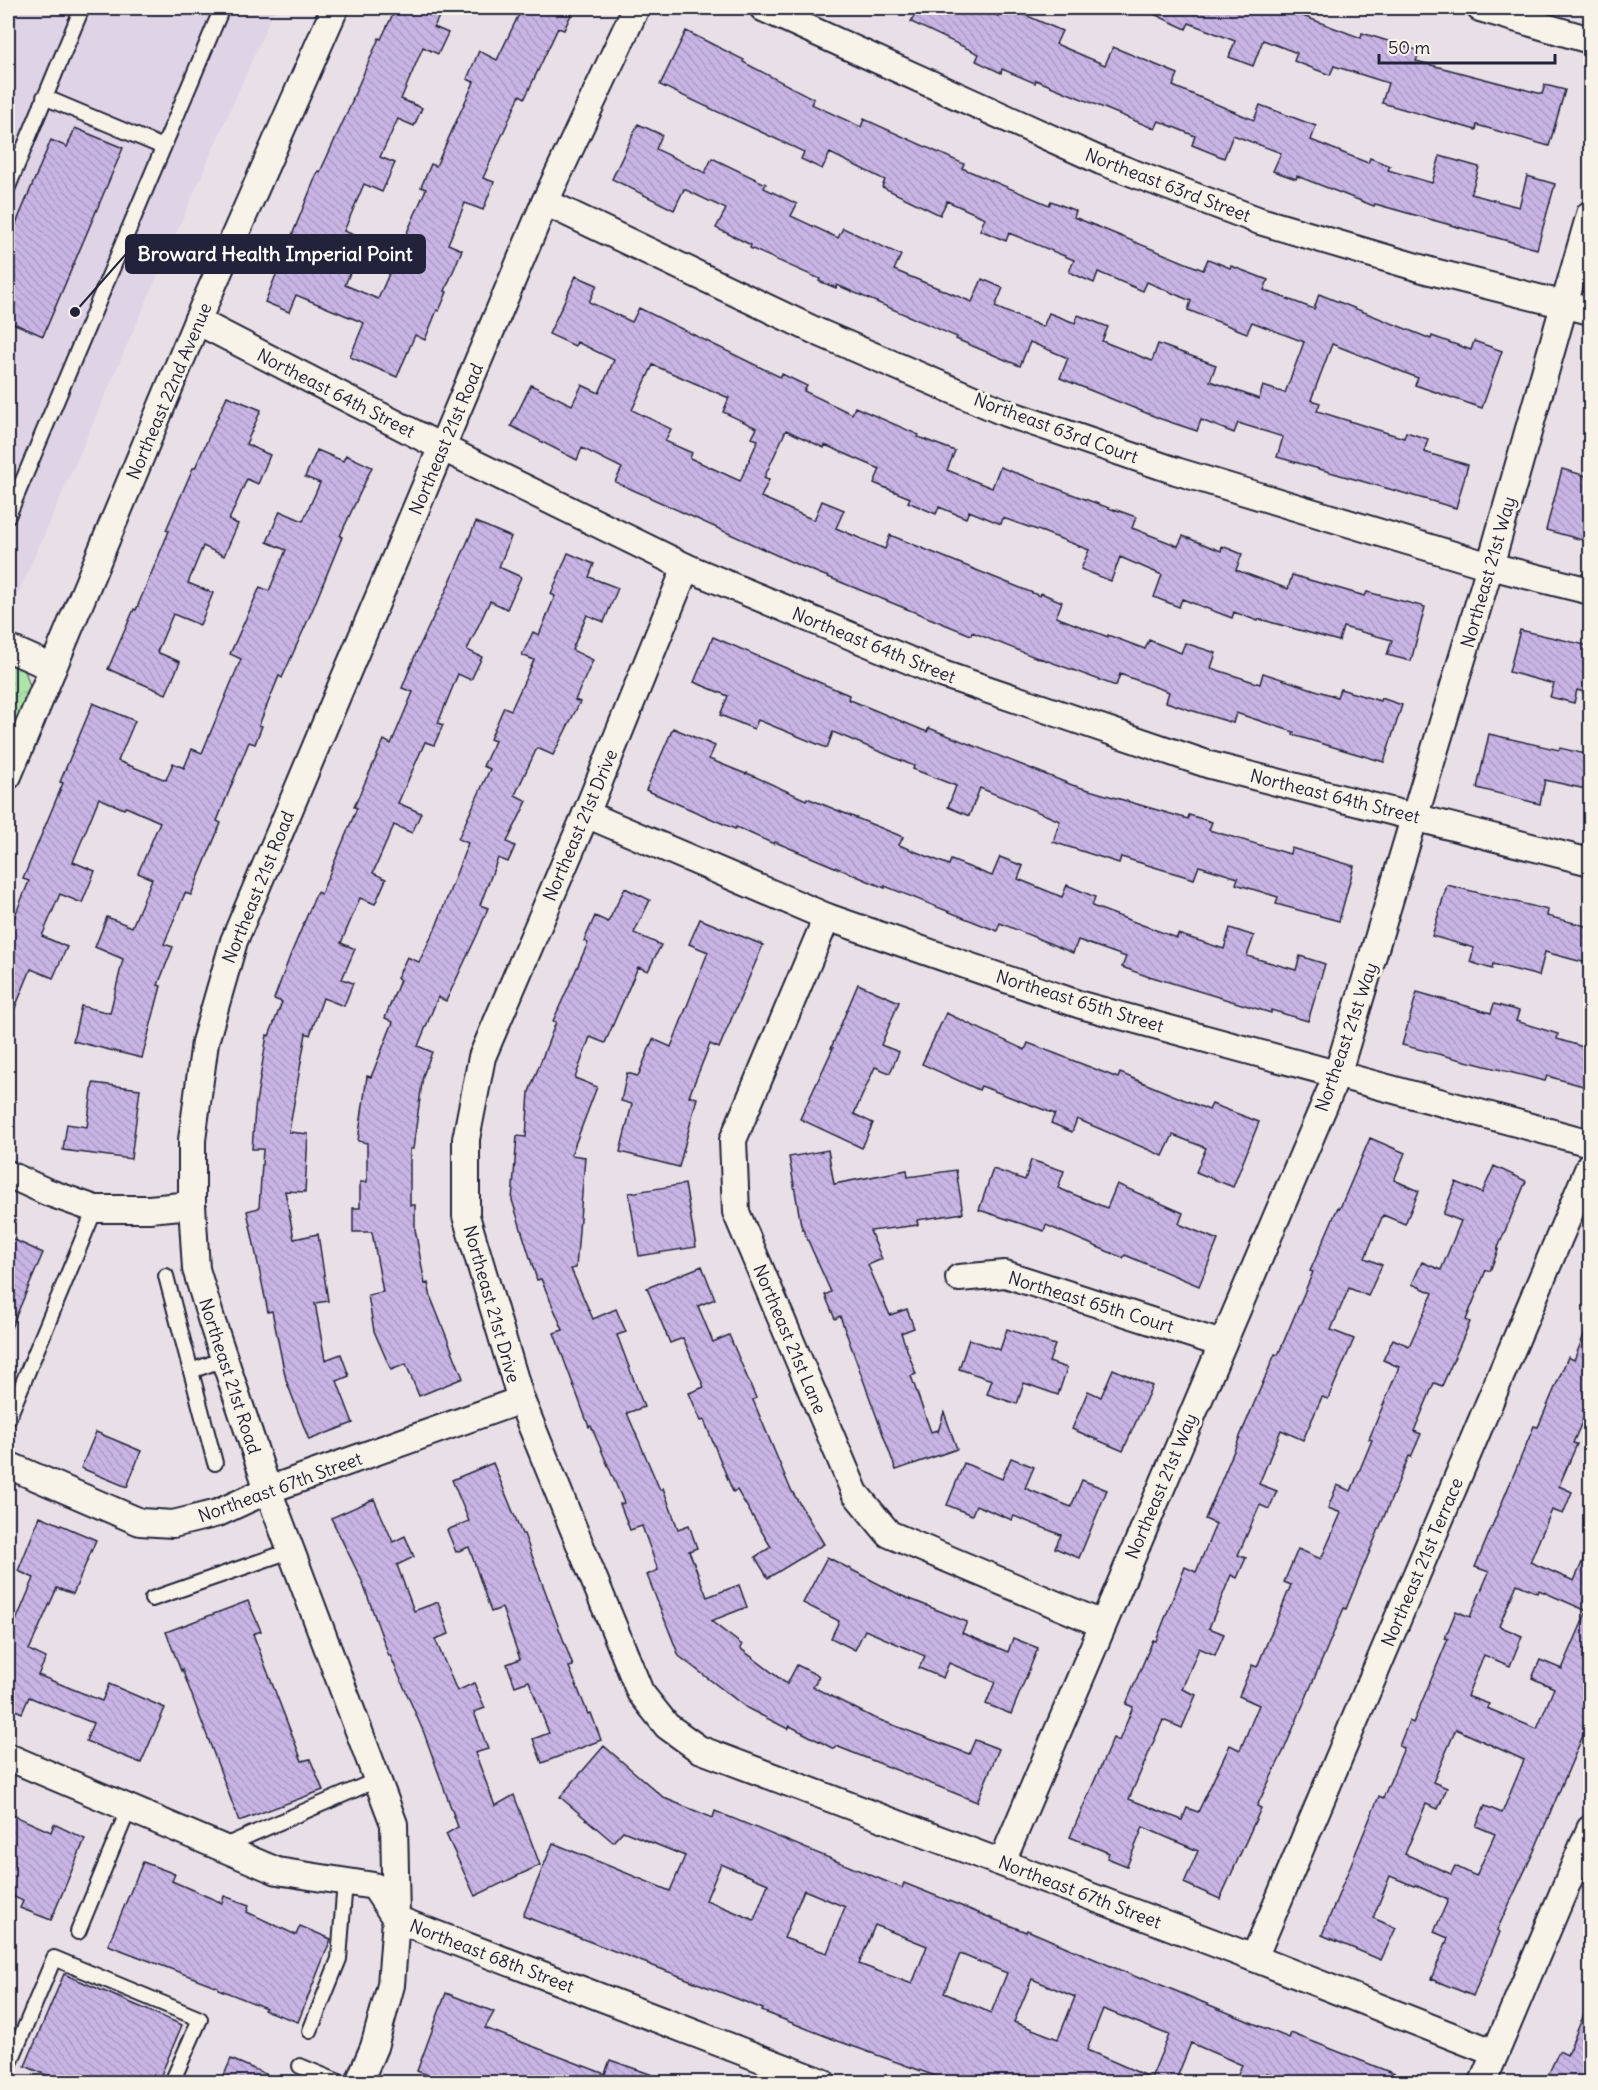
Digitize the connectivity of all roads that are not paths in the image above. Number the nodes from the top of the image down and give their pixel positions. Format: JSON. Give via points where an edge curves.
{"nodes":[{"id":1,"x":82,"y":8,"type":"edge"},
{"id":2,"x":222,"y":8,"type":"edge"},
{"id":3,"x":335,"y":8,"type":"edge"},
{"id":4,"x":636,"y":8,"type":"edge"},
{"id":5,"x":763,"y":8,"type":"edge"},
{"id":6,"x":1480,"y":8,"type":"edge"},
{"id":7,"x":1590,"y":40,"type":"edge"},
{"id":8,"x":44,"y":98,"type":"junction"},
{"id":9,"x":163,"y":147,"type":"junction"},
{"id":10,"x":8,"y":187,"type":"edge"},
{"id":11,"x":545,"y":202,"type":"junction"},
{"id":12,"x":1590,"y":214,"type":"edge"},
{"id":13,"x":1565,"y":304,"type":"junction"},
{"id":14,"x":1590,"y":310,"type":"edge"},
{"id":15,"x":197,"y":321,"type":"junction"},
{"id":16,"x":443,"y":448,"type":"junction"},
{"id":17,"x":8,"y":516,"type":"edge"},
{"id":18,"x":1490,"y":566,"type":"junction"},
{"id":19,"x":686,"y":567,"type":"junction"},
{"id":20,"x":1590,"y":591,"type":"edge"},
{"id":21,"x":8,"y":648,"type":"edge"},
{"id":22,"x":53,"y":668,"type":"junction"},
{"id":23,"x":8,"y":776,"type":"edge"},
{"id":24,"x":586,"y":813,"type":"junction"},
{"id":25,"x":1416,"y":816,"type":"junction"},
{"id":26,"x":1590,"y":862,"type":"edge"},
{"id":27,"x":827,"y":917,"type":"junction"},
{"id":28,"x":1337,"y":1075,"type":"junction"},
{"id":29,"x":1590,"y":1143,"type":"edge"},
{"id":30,"x":1590,"y":1165,"type":"edge"},
{"id":31,"x":8,"y":1174,"type":"edge"},
{"id":32,"x":192,"y":1205,"type":"junction"},
{"id":33,"x":95,"y":1209,"type":"junction"},
{"id":34,"x":166,"y":1276,"type":"dead end"},
{"id":35,"x":959,"y":1278,"type":"dead end"},
{"id":36,"x":1222,"y":1344,"type":"junction"},
{"id":37,"x":224,"y":1359,"type":"junction"},
{"id":38,"x":191,"y":1371,"type":"junction"},
{"id":39,"x":520,"y":1400,"type":"junction"},
{"id":40,"x":8,"y":1419,"type":"edge"},
{"id":41,"x":215,"y":1463,"type":"dead end"},
{"id":42,"x":8,"y":1465,"type":"edge"},
{"id":43,"x":268,"y":1490,"type":"junction"},
{"id":44,"x":290,"y":1551,"type":"junction"},
{"id":45,"x":152,"y":1599,"type":"dead end"},
{"id":46,"x":1102,"y":1624,"type":"junction"},
{"id":47,"x":667,"y":1726,"type":"joint"},
{"id":48,"x":8,"y":1757,"type":"edge"},
{"id":49,"x":377,"y":1780,"type":"junction"},
{"id":50,"x":129,"y":1808,"type":"junction"},
{"id":51,"x":1590,"y":1829,"type":"edge"},
{"id":52,"x":221,"y":1847,"type":"junction"},
{"id":53,"x":1002,"y":1862,"type":"junction"},
{"id":54,"x":345,"y":1881,"type":"junction"},
{"id":55,"x":396,"y":1919,"type":"junction"},
{"id":56,"x":78,"y":1932,"type":"dead end"},
{"id":57,"x":1254,"y":1958,"type":"junction"},
{"id":58,"x":310,"y":2031,"type":"dead end"},
{"id":59,"x":1495,"y":2053,"type":"junction"},
{"id":60,"x":300,"y":2066,"type":"dead end"},
{"id":61,"x":8,"y":2068,"type":"edge"},
{"id":62,"x":172,"y":2082,"type":"edge"},
{"id":63,"x":339,"y":2082,"type":"edge"},
{"id":64,"x":359,"y":2082,"type":"edge"},
{"id":65,"x":822,"y":2082,"type":"edge"},
{"id":66,"x":1483,"y":2082,"type":"edge"}],
"edges":[{"from":1,"to":8,"type":"lane"},
{"from":2,"to":9,"type":"lane"},
{"from":3,"to":15,"type":"street","name":"Northeast 22nd Avenue"},
{"from":4,"to":11,"type":"street","name":"Northeast 21st Road"},
{"from":5,"to":13,"type":"street","name":"Northeast 63rd Street","via":[[1101,161],[1249,217],[1430,271]]},
{"from":6,"to":7,"type":"street"},
{"from":8,"to":9,"type":"lane"},
{"from":8,"to":10,"type":"lane"},
{"from":9,"to":17,"type":"lane"},
{"from":11,"to":16,"type":"street","name":"Northeast 21st Road"},
{"from":11,"to":18,"type":"street","name":"Northeast 63rd Court","via":[[820,333],[1006,412],[1176,471]]},
{"from":12,"to":13,"type":"street","name":"Northeast 21st Way"},
{"from":13,"to":14,"type":"street","name":"Northeast 63rd Street"},
{"from":13,"to":18,"type":"street","name":"Northeast 21st Way"},
{"from":15,"to":16,"type":"street","name":"Northeast 64th Street"},
{"from":15,"to":22,"type":"street","name":"Northeast 22nd Avenue"},
{"from":16,"to":19,"type":"street","name":"Northeast 64th Street"},
{"from":16,"to":32,"type":"street","name":"Northeast 21st Road","via":[[234,940],[205,1042],[192,1140]]},
{"from":18,"to":20,"type":"street","name":"Northeast 63rd Court"},
{"from":18,"to":25,"type":"street","name":"Northeast 21st Way"},
{"from":19,"to":24,"type":"street","name":"Northeast 21st Drive"},
{"from":19,"to":25,"type":"street","name":"Northeast 64th Street","via":[[942,674],[1210,765]]},
{"from":21,"to":22,"type":"street"},
{"from":22,"to":23,"type":"street","name":"Northeast 22nd Avenue"},
{"from":24,"to":27,"type":"street","name":"Northeast 65th Street"},
{"from":24,"to":39,"type":"street","name":"Northeast 21st Drive","via":[[482,1057],[466,1139],[466,1216]]},
{"from":25,"to":26,"type":"street","name":"Northeast 64th Street"},
{"from":25,"to":28,"type":"street","name":"Northeast 21st Way"},
{"from":27,"to":28,"type":"street","name":"Northeast 65th Street","via":[[1081,1005]]},
{"from":27,"to":46,"type":"street","name":"Northeast 21st Lane","via":[[734,1140],[736,1212],[855,1493],[889,1534]]},
{"from":28,"to":29,"type":"street","name":"Northeast 65th Street"},
{"from":28,"to":36,"type":"street","name":"Northeast 21st Way"},
{"from":30,"to":57,"type":"street","name":"Northeast 21st Terrace"},
{"from":31,"to":33,"type":"street"},
{"from":32,"to":33,"type":"street"},
{"from":32,"to":37,"type":"street","name":"Northeast 21st Road","via":[[196,1269]]},
{"from":33,"to":40,"type":"lane"},
{"from":34,"to":38,"type":"lane"},
{"from":35,"to":36,"type":"street","name":"Northeast 65th Court","via":[[1005,1274]]},
{"from":36,"to":46,"type":"street","name":"Northeast 21st Way"},
{"from":37,"to":38,"type":"lane"},
{"from":37,"to":43,"type":"street","name":"Northeast 21st Road"},
{"from":38,"to":41,"type":"lane"},
{"from":39,"to":43,"type":"street","name":"Northeast 67th Street"},
{"from":39,"to":47,"type":"street","name":"Northeast 21st Drive","via":[[639,1692]]},
{"from":42,"to":43,"type":"street","name":"Northeast 67th Street","via":[[140,1522],[173,1524],[218,1513]]},
{"from":43,"to":44,"type":"street","name":"Northeast 21st Road"},
{"from":44,"to":45,"type":"lane"},
{"from":44,"to":49,"type":"street","name":"Northeast 21st Road"},
{"from":46,"to":53,"type":"street","name":"Northeast 21st Way"},
{"from":47,"to":53,"type":"street","name":"Northeast 67th Street","via":[[699,1749]]},
{"from":48,"to":50,"type":"street","name":"Northeast 68th Street"},
{"from":49,"to":52,"type":"lane"},
{"from":49,"to":55,"type":"street","name":"Northeast 21st Road","via":[[394,1824]]},
{"from":50,"to":52,"type":"street","name":"Northeast 68th Street"},
{"from":50,"to":56,"type":"lane"},
{"from":51,"to":59,"type":"street"},
{"from":52,"to":54,"type":"street","name":"Northeast 68th Street","via":[[277,1871]]},
{"from":53,"to":57,"type":"street","name":"Northeast 67th Street"},
{"from":54,"to":55,"type":"street","name":"Northeast 68th Street","via":[[374,1886]]},
{"from":54,"to":58,"type":"lane","via":[[339,1959]]},
{"from":55,"to":64,"type":"street","name":"Northeast 21st Road","via":[[391,1985],[374,2047]]},
{"from":55,"to":65,"type":"street","name":"Northeast 68th Street"},
{"from":57,"to":59,"type":"street","name":"Northeast 67th Street"},
{"from":59,"to":66,"type":"street"},
{"from":60,"to":63,"type":"lane"},
{"from":61,"to":62,"type":"lane","via":[[54,1958],[200,2019]]}]}
